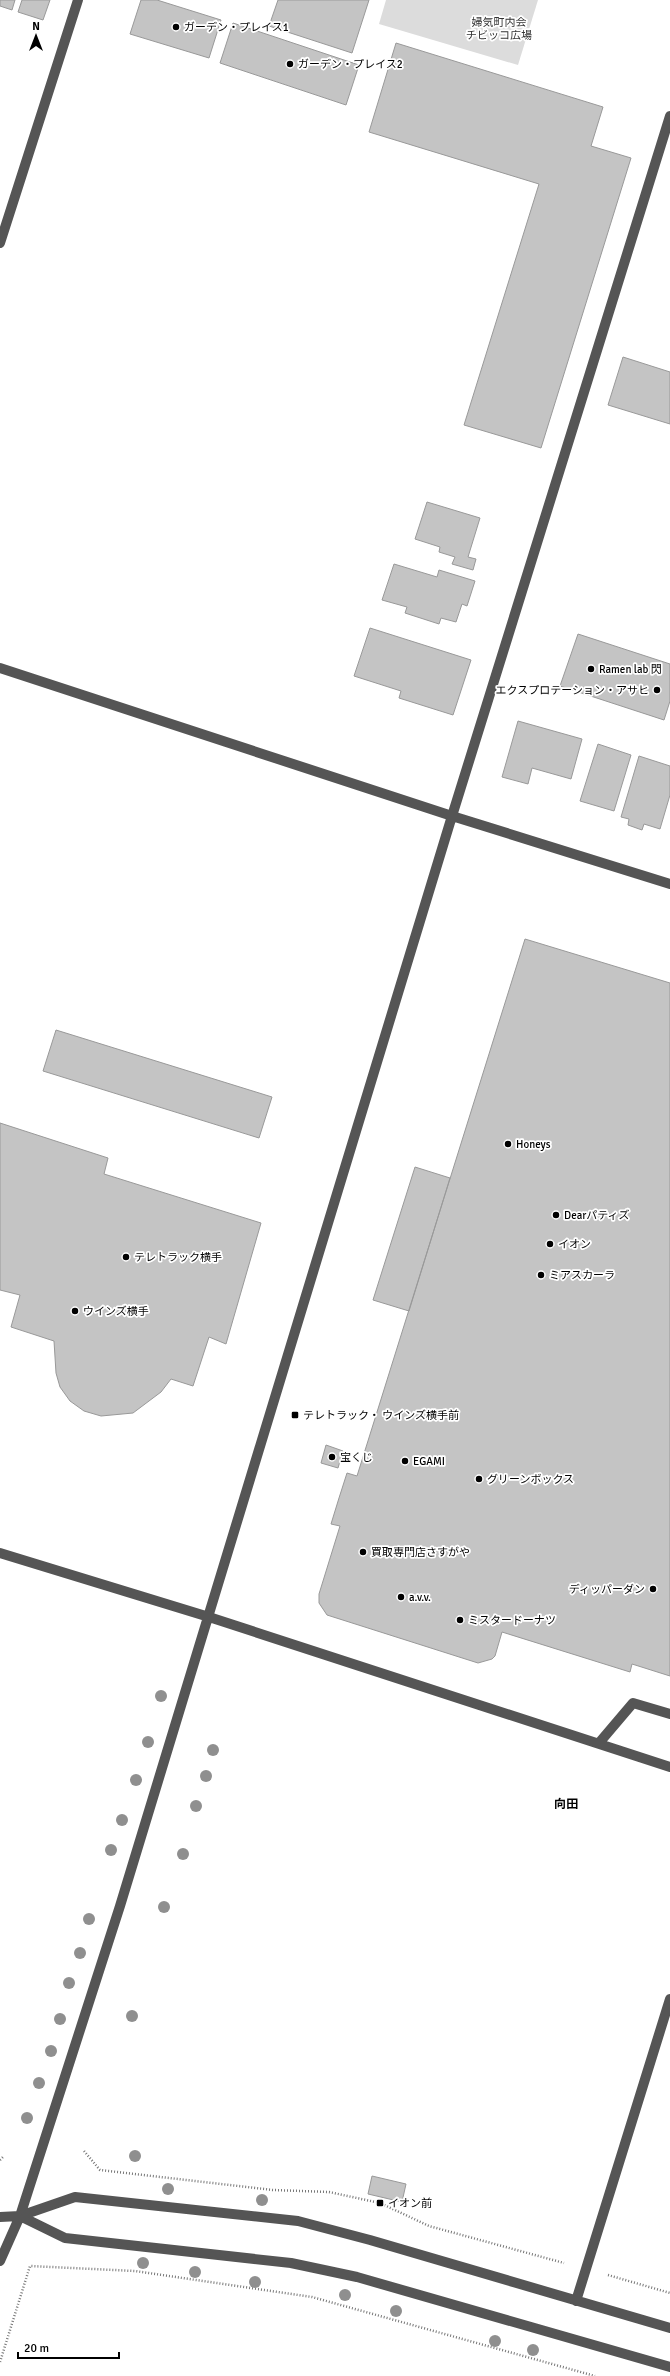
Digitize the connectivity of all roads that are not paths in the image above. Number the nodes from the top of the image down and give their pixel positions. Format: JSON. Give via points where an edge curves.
{"nodes":[{"id":1,"x":78,"y":0,"type":"edge"},
{"id":2,"x":670,"y":116,"type":"edge"},
{"id":3,"x":0,"y":243,"type":"edge"},
{"id":4,"x":0,"y":668,"type":"edge"},
{"id":5,"x":452,"y":816,"type":"junction"},
{"id":6,"x":670,"y":884,"type":"edge"},
{"id":7,"x":0,"y":1553,"type":"edge"},
{"id":8,"x":209,"y":1617,"type":"junction"},
{"id":9,"x":670,"y":1714,"type":"edge"},
{"id":10,"x":599,"y":1743,"type":"junction"},
{"id":11,"x":670,"y":1766,"type":"edge"},
{"id":12,"x":670,"y":1999,"type":"edge"},
{"id":13,"x":20,"y":2216,"type":"junction"},
{"id":14,"x":0,"y":2217,"type":"edge"},
{"id":15,"x":0,"y":2261,"type":"edge"},
{"id":16,"x":576,"y":2301,"type":"junction"},
{"id":17,"x":670,"y":2328,"type":"edge"},
{"id":18,"x":670,"y":2367,"type":"edge"}],
"edges":[{"from":1,"to":3,"type":"street"},
{"from":2,"to":5,"type":"street"},
{"from":4,"to":5,"type":"street"},
{"from":5,"to":6,"type":"street"},
{"from":5,"to":8,"type":"street"},
{"from":7,"to":8,"type":"street"},
{"from":8,"to":10,"type":"street","via":[[252,1633]]},
{"from":8,"to":13,"type":"street","via":[[120,1906]]},
{"from":9,"to":10,"type":"street","via":[[633,1703]]},
{"from":10,"to":11,"type":"street"},
{"from":12,"to":16,"type":"street"},
{"from":13,"to":14,"type":"street"},
{"from":13,"to":15,"type":"street"},
{"from":13,"to":16,"type":"street","via":[[75,2197],[298,2221]]},
{"from":13,"to":18,"type":"street","via":[[65,2238],[291,2263],[357,2276]]},
{"from":16,"to":17,"type":"street"}]}
